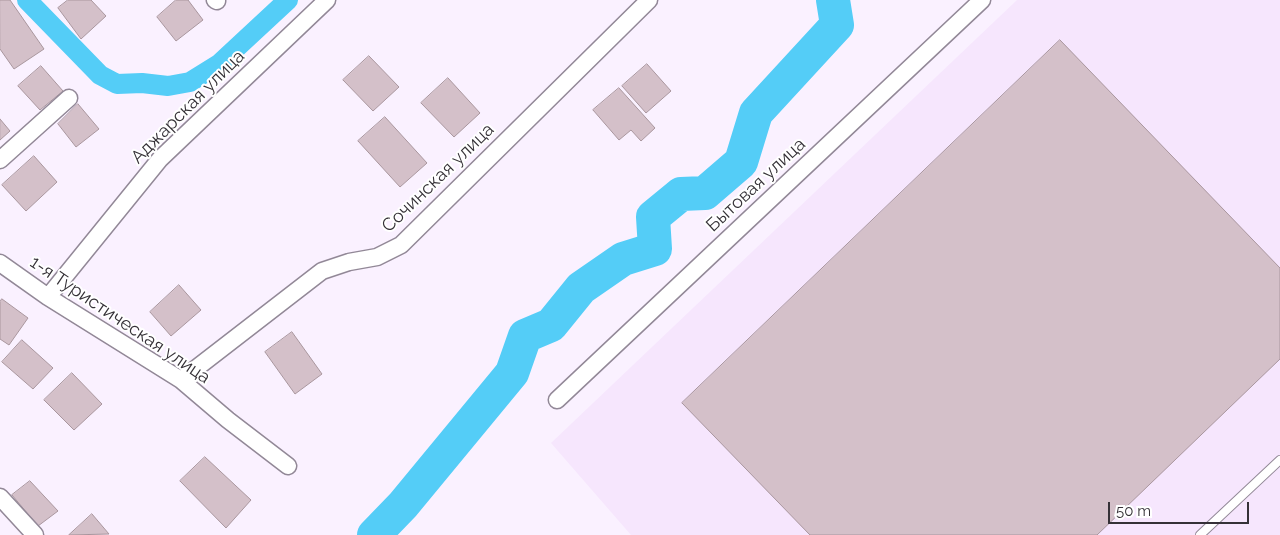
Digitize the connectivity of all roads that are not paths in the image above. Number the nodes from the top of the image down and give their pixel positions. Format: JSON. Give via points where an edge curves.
{"nodes":[{"id":1,"x":327,"y":0,"type":"edge"},
{"id":2,"x":649,"y":0,"type":"edge"},
{"id":3,"x":982,"y":0,"type":"edge"},
{"id":4,"x":69,"y":98,"type":"dead end"},
{"id":5,"x":0,"y":160,"type":"edge"},
{"id":6,"x":0,"y":263,"type":"edge"},
{"id":7,"x":48,"y":297,"type":"junction"},
{"id":8,"x":180,"y":380,"type":"junction"},
{"id":9,"x":556,"y":400,"type":"dead end"},
{"id":10,"x":1280,"y":460,"type":"edge"},
{"id":11,"x":288,"y":466,"type":"dead end"},
{"id":12,"x":0,"y":497,"type":"edge"},
{"id":13,"x":35,"y":535,"type":"edge"},
{"id":14,"x":1200,"y":535,"type":"edge"}],
"edges":[{"from":1,"to":7,"type":"street","name":"Аджарская улица","via":[[160,158]]},
{"from":2,"to":8,"type":"street","name":"Сочинская улица","via":[[401,245],[378,257],[349,262],[322,272]]},
{"from":3,"to":9,"type":"street","name":"Бытовая улица"},
{"from":4,"to":5,"type":"street"},
{"from":6,"to":7,"type":"street","name":"1-я Туристическая улица"},
{"from":7,"to":8,"type":"street","name":"1-я Туристическая улица"},
{"from":8,"to":11,"type":"street","name":"1-я Туристическая улица"},
{"from":10,"to":14,"type":"lane"},
{"from":12,"to":13,"type":"street"}]}
